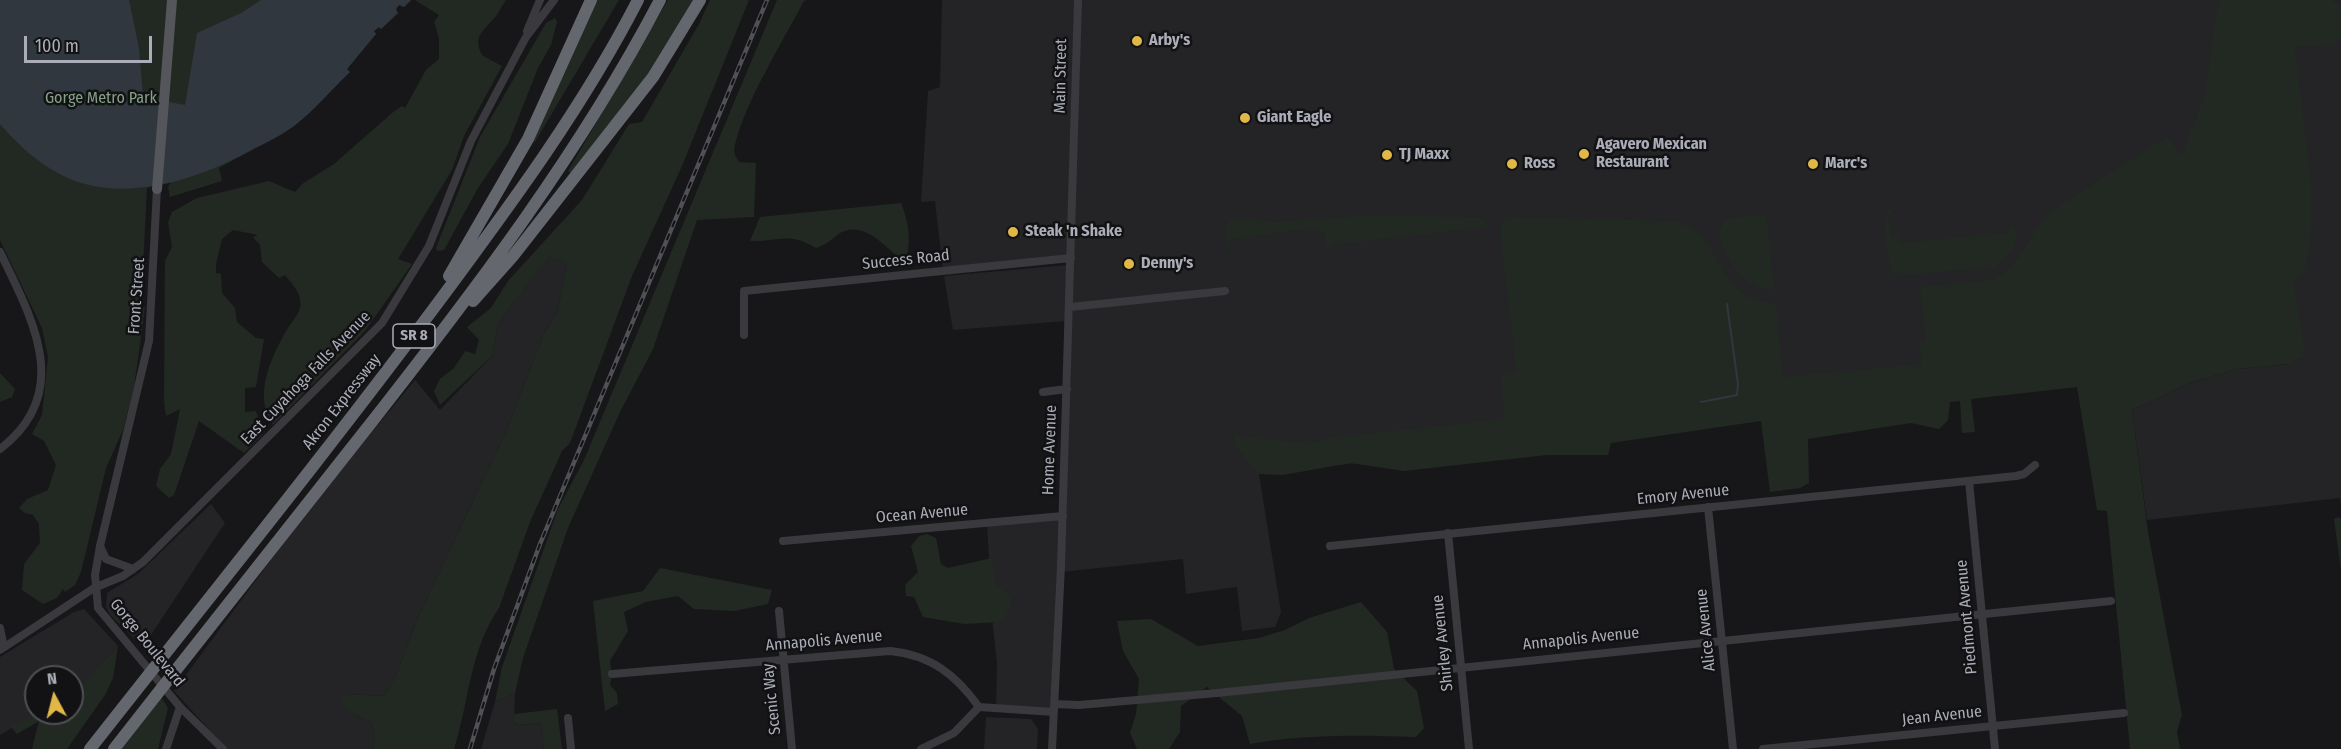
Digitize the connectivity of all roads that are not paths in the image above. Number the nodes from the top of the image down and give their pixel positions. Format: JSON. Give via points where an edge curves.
{"nodes":[{"id":1,"x":172,"y":0,"type":"edge"},
{"id":2,"x":540,"y":0,"type":"edge"},
{"id":3,"x":554,"y":0,"type":"edge"},
{"id":4,"x":591,"y":0,"type":"edge"},
{"id":5,"x":638,"y":0,"type":"edge"},
{"id":6,"x":660,"y":0,"type":"edge"},
{"id":7,"x":700,"y":0,"type":"edge"},
{"id":8,"x":1078,"y":0,"type":"edge"},
{"id":9,"x":526,"y":37,"type":"junction"},
{"id":10,"x":1075,"y":153,"type":"joint"},
{"id":11,"x":157,"y":189,"type":"joint"},
{"id":12,"x":0,"y":252,"type":"edge"},
{"id":13,"x":1071,"y":258,"type":"junction"},
{"id":14,"x":1225,"y":291,"type":"dead end"},
{"id":15,"x":1070,"y":308,"type":"junction"},
{"id":16,"x":744,"y":334,"type":"dead end"},
{"id":17,"x":404,"y":349,"type":"junction"},
{"id":18,"x":422,"y":358,"type":"junction"},
{"id":19,"x":1067,"y":389,"type":"junction"},
{"id":20,"x":1043,"y":392,"type":"dead end"},
{"id":21,"x":0,"y":448,"type":"edge"},
{"id":22,"x":2036,"y":465,"type":"dead end"},
{"id":23,"x":1969,"y":481,"type":"junction"},
{"id":24,"x":1708,"y":507,"type":"junction"},
{"id":25,"x":1063,"y":516,"type":"junction"},
{"id":26,"x":1448,"y":533,"type":"junction"},
{"id":27,"x":783,"y":541,"type":"dead end"},
{"id":28,"x":100,"y":546,"type":"junction"},
{"id":29,"x":1330,"y":546,"type":"dead end"},
{"id":30,"x":133,"y":569,"type":"junction"},
{"id":31,"x":94,"y":588,"type":"junction"},
{"id":32,"x":2111,"y":601,"type":"dead end"},
{"id":33,"x":779,"y":611,"type":"dead end"},
{"id":34,"x":1983,"y":615,"type":"junction"},
{"id":35,"x":0,"y":628,"type":"edge"},
{"id":36,"x":1722,"y":640,"type":"junction"},
{"id":37,"x":2,"y":648,"type":"edge"},
{"id":38,"x":783,"y":659,"type":"junction"},
{"id":39,"x":1461,"y":667,"type":"junction"},
{"id":40,"x":612,"y":674,"type":"dead end"},
{"id":41,"x":180,"y":707,"type":"junction"},
{"id":42,"x":979,"y":707,"type":"junction"},
{"id":43,"x":1054,"y":708,"type":"junction"},
{"id":44,"x":2124,"y":713,"type":"dead end"},
{"id":45,"x":567,"y":718,"type":"dead end"},
{"id":46,"x":1993,"y":726,"type":"junction"},
{"id":47,"x":90,"y":749,"type":"edge"},
{"id":48,"x":114,"y":749,"type":"edge"},
{"id":49,"x":166,"y":749,"type":"edge"},
{"id":50,"x":223,"y":749,"type":"edge"},
{"id":51,"x":571,"y":749,"type":"edge"},
{"id":52,"x":792,"y":749,"type":"edge"},
{"id":53,"x":921,"y":749,"type":"edge"},
{"id":54,"x":1052,"y":749,"type":"edge"},
{"id":55,"x":1469,"y":749,"type":"edge"},
{"id":56,"x":1733,"y":749,"type":"edge"},
{"id":57,"x":1763,"y":749,"type":"edge"},
{"id":58,"x":1995,"y":749,"type":"edge"}],
"edges":[{"from":1,"to":11,"type":"main road","name":"Front Street"},
{"from":2,"to":9,"type":"street","name":"East Cuyahoga Falls Avenue"},
{"from":3,"to":9,"type":"street","name":"East Cuyahoga Falls Avenue"},
{"from":4,"to":17,"type":"highway","via":[[528,139]]},
{"from":5,"to":17,"type":"highway","name":"Akron Expressway","number":"SR 8","via":[[546,153]]},
{"from":6,"to":18,"type":"highway","number":"SR 8","via":[[564,159]]},
{"from":7,"to":18,"type":"highway","via":[[666,58],[621,119],[513,256]]},
{"from":8,"to":10,"type":"street","name":"Main Street"},
{"from":9,"to":30,"type":"street","name":"East Cuyahoga Falls Avenue","via":[[471,141],[429,246],[382,323],[229,479]]},
{"from":10,"to":13,"type":"street","name":"Home Avenue"},
{"from":11,"to":28,"type":"street","name":"Front Street","via":[[149,341]]},
{"from":12,"to":21,"type":"street","via":[[36,330],[42,367],[30,414]]},
{"from":13,"to":15,"type":"street","name":"Home Avenue"},
{"from":13,"to":16,"type":"street","name":"Success Road","via":[[744,291]]},
{"from":14,"to":15,"type":"street"},
{"from":15,"to":19,"type":"street","name":"Home Avenue"},
{"from":17,"to":47,"type":"highway","name":"Akron Expressway","number":"SR 8"},
{"from":18,"to":48,"type":"highway","number":"SR 8"},
{"from":19,"to":20,"type":"street"},
{"from":19,"to":25,"type":"street","name":"Home Avenue"},
{"from":22,"to":23,"type":"street","name":"Emory Avenue","via":[[2016,476]]},
{"from":23,"to":24,"type":"street","name":"Emory Avenue"},
{"from":23,"to":34,"type":"street","name":"Piedmont Avenue"},
{"from":24,"to":26,"type":"street","name":"Emory Avenue"},
{"from":24,"to":36,"type":"street","name":"Alice Avenue"},
{"from":25,"to":27,"type":"street","name":"Ocean Avenue"},
{"from":25,"to":43,"type":"street","name":"Home Avenue"},
{"from":26,"to":29,"type":"street","name":"Emory Avenue"},
{"from":26,"to":39,"type":"street","name":"Shirley Avenue"},
{"from":28,"to":30,"type":"street","via":[[106,559]]},
{"from":28,"to":31,"type":"street","name":"Front Street"},
{"from":30,"to":31,"type":"street","name":"East Cuyahoga Falls Avenue"},
{"from":31,"to":37,"type":"street","name":"East Cuyahoga Falls Avenue"},
{"from":31,"to":41,"type":"street","name":"Gorge Boulevard","via":[[95,601],[104,619]]},
{"from":32,"to":34,"type":"street","name":"Annapolis Avenue"},
{"from":33,"to":38,"type":"street","name":"Scenic Way"},
{"from":34,"to":36,"type":"street","name":"Annapolis Avenue"},
{"from":34,"to":46,"type":"street","name":"Piedmont Avenue"},
{"from":35,"to":37,"type":"street"},
{"from":36,"to":39,"type":"street","name":"Annapolis Avenue"},
{"from":36,"to":56,"type":"street","name":"Alice Avenue"},
{"from":38,"to":40,"type":"street","name":"Annapolis Avenue"},
{"from":38,"to":42,"type":"street","name":"Annapolis Avenue","via":[[877,650],[913,654],[958,680]]},
{"from":38,"to":52,"type":"street","name":"Scenic Way"},
{"from":39,"to":43,"type":"street","name":"Annapolis Avenue"},
{"from":39,"to":55,"type":"street","name":"Shirley Avenue"},
{"from":41,"to":49,"type":"street","name":"Gorge Boulevard"},
{"from":41,"to":50,"type":"street"},
{"from":42,"to":43,"type":"street","name":"Annapolis Avenue"},
{"from":42,"to":53,"type":"street","via":[[954,733]]},
{"from":43,"to":54,"type":"street","name":"Home Avenue"},
{"from":44,"to":46,"type":"street","name":"Jean Avenue"},
{"from":45,"to":51,"type":"street"},
{"from":46,"to":57,"type":"street","name":"Jean Avenue"},
{"from":46,"to":58,"type":"street","name":"Piedmont Avenue"}]}
